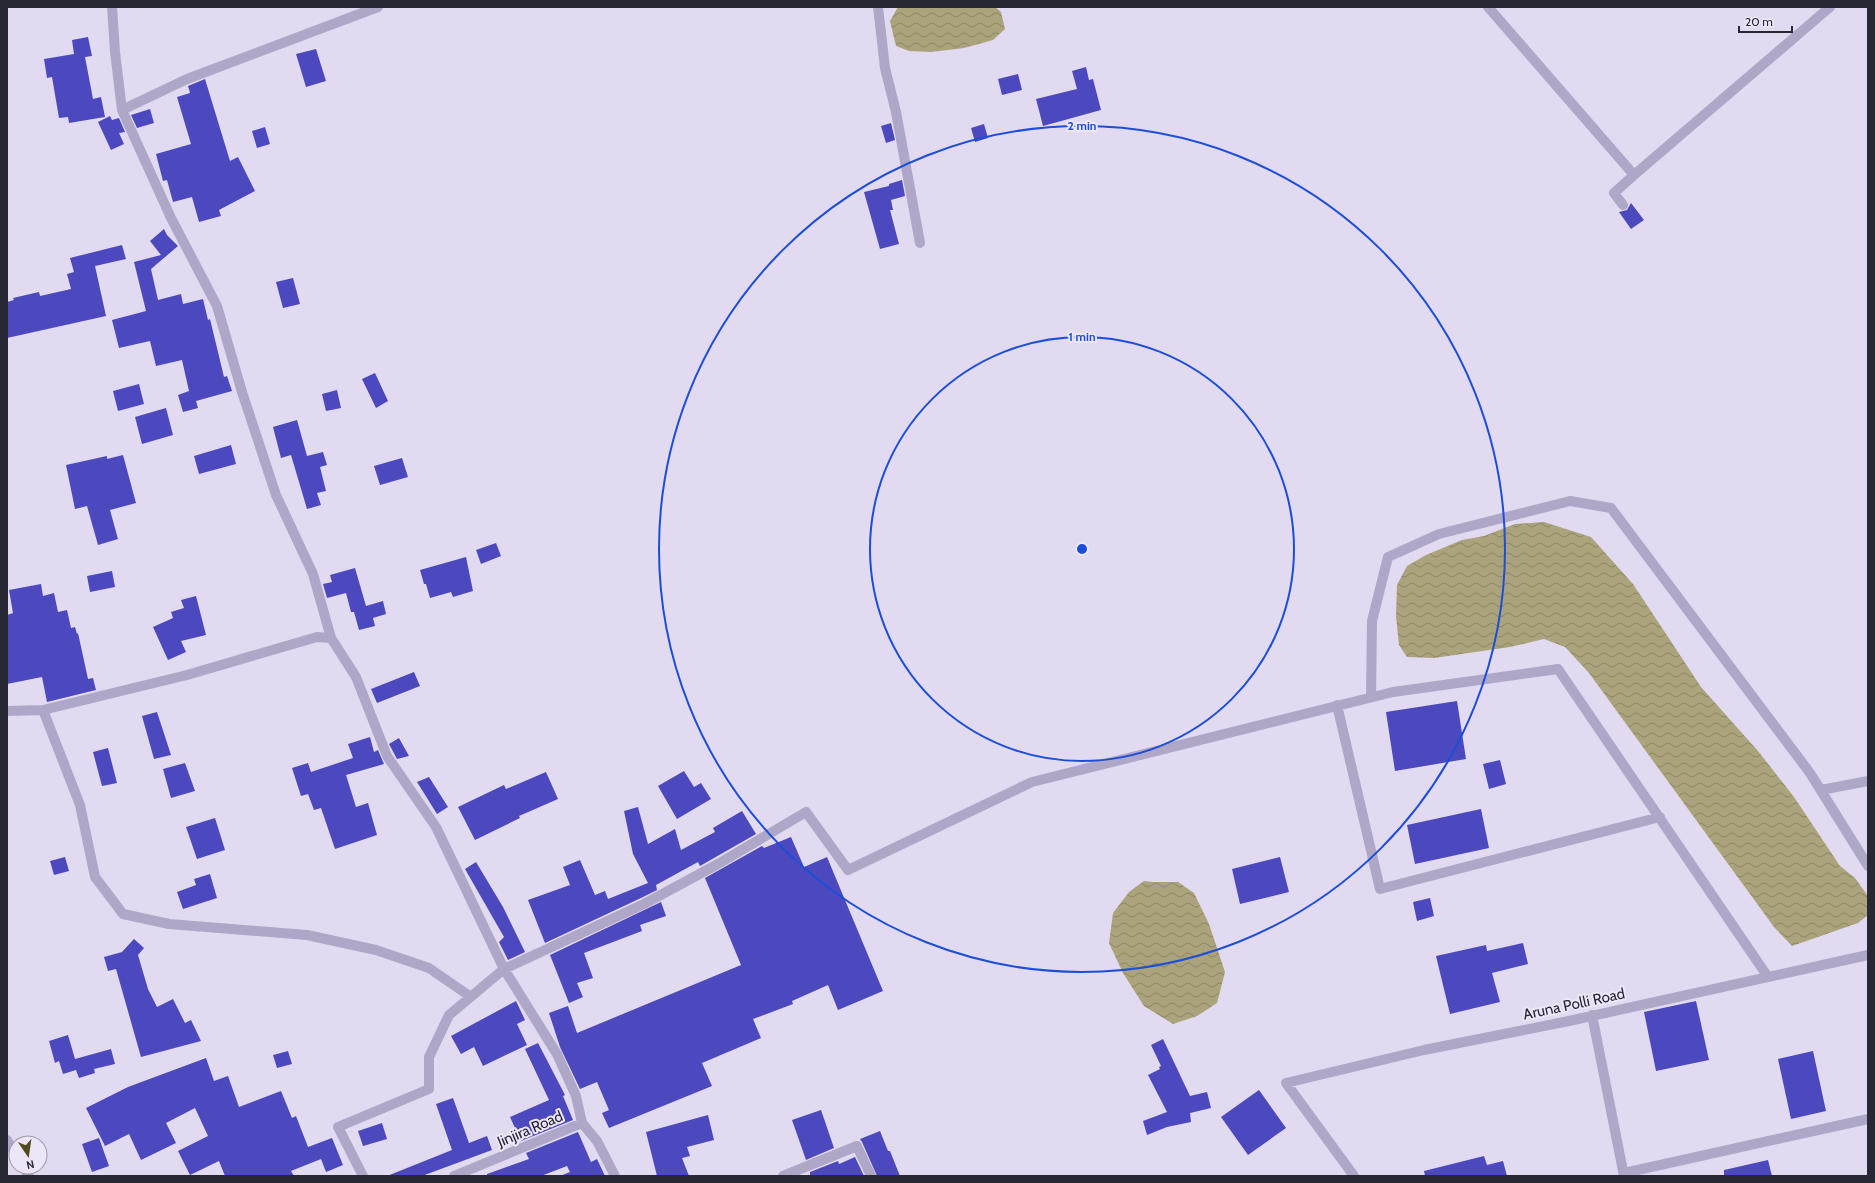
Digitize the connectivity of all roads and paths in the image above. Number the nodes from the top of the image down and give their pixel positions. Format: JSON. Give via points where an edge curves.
{"nodes":[{"id":1,"x":112,"y":7,"type":"edge"},
{"id":2,"x":378,"y":7,"type":"edge"},
{"id":3,"x":878,"y":7,"type":"edge"},
{"id":4,"x":1488,"y":7,"type":"edge"},
{"id":5,"x":1830,"y":7,"type":"edge"},
{"id":6,"x":122,"y":110,"type":"junction"},
{"id":7,"x":1634,"y":175,"type":"junction"},
{"id":8,"x":1623,"y":205,"type":"dead end"},
{"id":9,"x":920,"y":243,"type":"dead end"},
{"id":10,"x":331,"y":638,"type":"junction"},
{"id":11,"x":1370,"y":697,"type":"junction"},
{"id":12,"x":1337,"y":705,"type":"junction"},
{"id":13,"x":44,"y":710,"type":"junction"},
{"id":14,"x":7,"y":712,"type":"edge"},
{"id":15,"x":1868,"y":781,"type":"edge"},
{"id":16,"x":1821,"y":790,"type":"junction"},
{"id":17,"x":1660,"y":817,"type":"junction"},
{"id":18,"x":1868,"y":866,"type":"edge"},
{"id":19,"x":1868,"y":955,"type":"edge"},
{"id":20,"x":504,"y":969,"type":"junction"},
{"id":21,"x":1768,"y":977,"type":"junction"},
{"id":22,"x":471,"y":997,"type":"junction"},
{"id":23,"x":1592,"y":1015,"type":"junction"},
{"id":24,"x":1868,"y":1119,"type":"edge"},
{"id":25,"x":582,"y":1123,"type":"junction"},
{"id":26,"x":1624,"y":1174,"type":"edge"},
{"id":27,"x":363,"y":1176,"type":"edge"},
{"id":28,"x":454,"y":1176,"type":"edge"},
{"id":29,"x":615,"y":1176,"type":"edge"},
{"id":30,"x":783,"y":1176,"type":"edge"},
{"id":31,"x":871,"y":1176,"type":"edge"},
{"id":32,"x":1354,"y":1176,"type":"edge"}],
"edges":[{"from":1,"to":6,"type":"street"},
{"from":2,"to":6,"type":"street","via":[[187,79]]},
{"from":3,"to":9,"type":"street","via":[[885,68],[896,112]]},
{"from":4,"to":7,"type":"street"},
{"from":5,"to":7,"type":"street"},
{"from":6,"to":10,"type":"street","via":[[171,218],[217,306],[276,495],[313,574]]},
{"from":7,"to":8,"type":"street","via":[[1614,193]]},
{"from":10,"to":13,"type":"street","via":[[317,637],[187,675]]},
{"from":10,"to":20,"type":"street","via":[[356,677],[387,756],[436,827]]},
{"from":11,"to":12,"type":"street"},
{"from":11,"to":16,"type":"street","via":[[1372,621],[1388,558],[1439,534],[1570,502],[1611,508]]},
{"from":11,"to":17,"type":"street","via":[[1558,668]]},
{"from":12,"to":17,"type":"street","via":[[1380,889]]},
{"from":12,"to":20,"type":"street","via":[[1032,782],[848,870],[806,812],[644,904]]},
{"from":13,"to":14,"type":"street"},
{"from":13,"to":22,"type":"street","via":[[80,805],[95,877],[123,914],[169,924],[307,934],[376,950],[429,968]]},
{"from":15,"to":16,"type":"street"},
{"from":16,"to":18,"type":"street"},
{"from":17,"to":21,"type":"street"},
{"from":19,"to":21,"type":"street","name":"Aruna Polli Road"},
{"from":20,"to":22,"type":"street"},
{"from":20,"to":25,"type":"street","via":[[557,1054],[576,1096]]},
{"from":21,"to":23,"type":"street","name":"Aruna Polli Road"},
{"from":22,"to":27,"type":"street","via":[[449,1015],[429,1057],[429,1089],[338,1128]]},
{"from":23,"to":26,"type":"street"},
{"from":23,"to":32,"type":"street","name":"Aruna Polli Road","via":[[1424,1050],[1286,1083]]},
{"from":24,"to":26,"type":"street"},
{"from":25,"to":28,"type":"street","name":"Jinjira Road"},
{"from":25,"to":29,"type":"street","name":"Jinjira Road","via":[[597,1141]]},
{"from":30,"to":31,"type":"street","via":[[857,1146]]}]}
